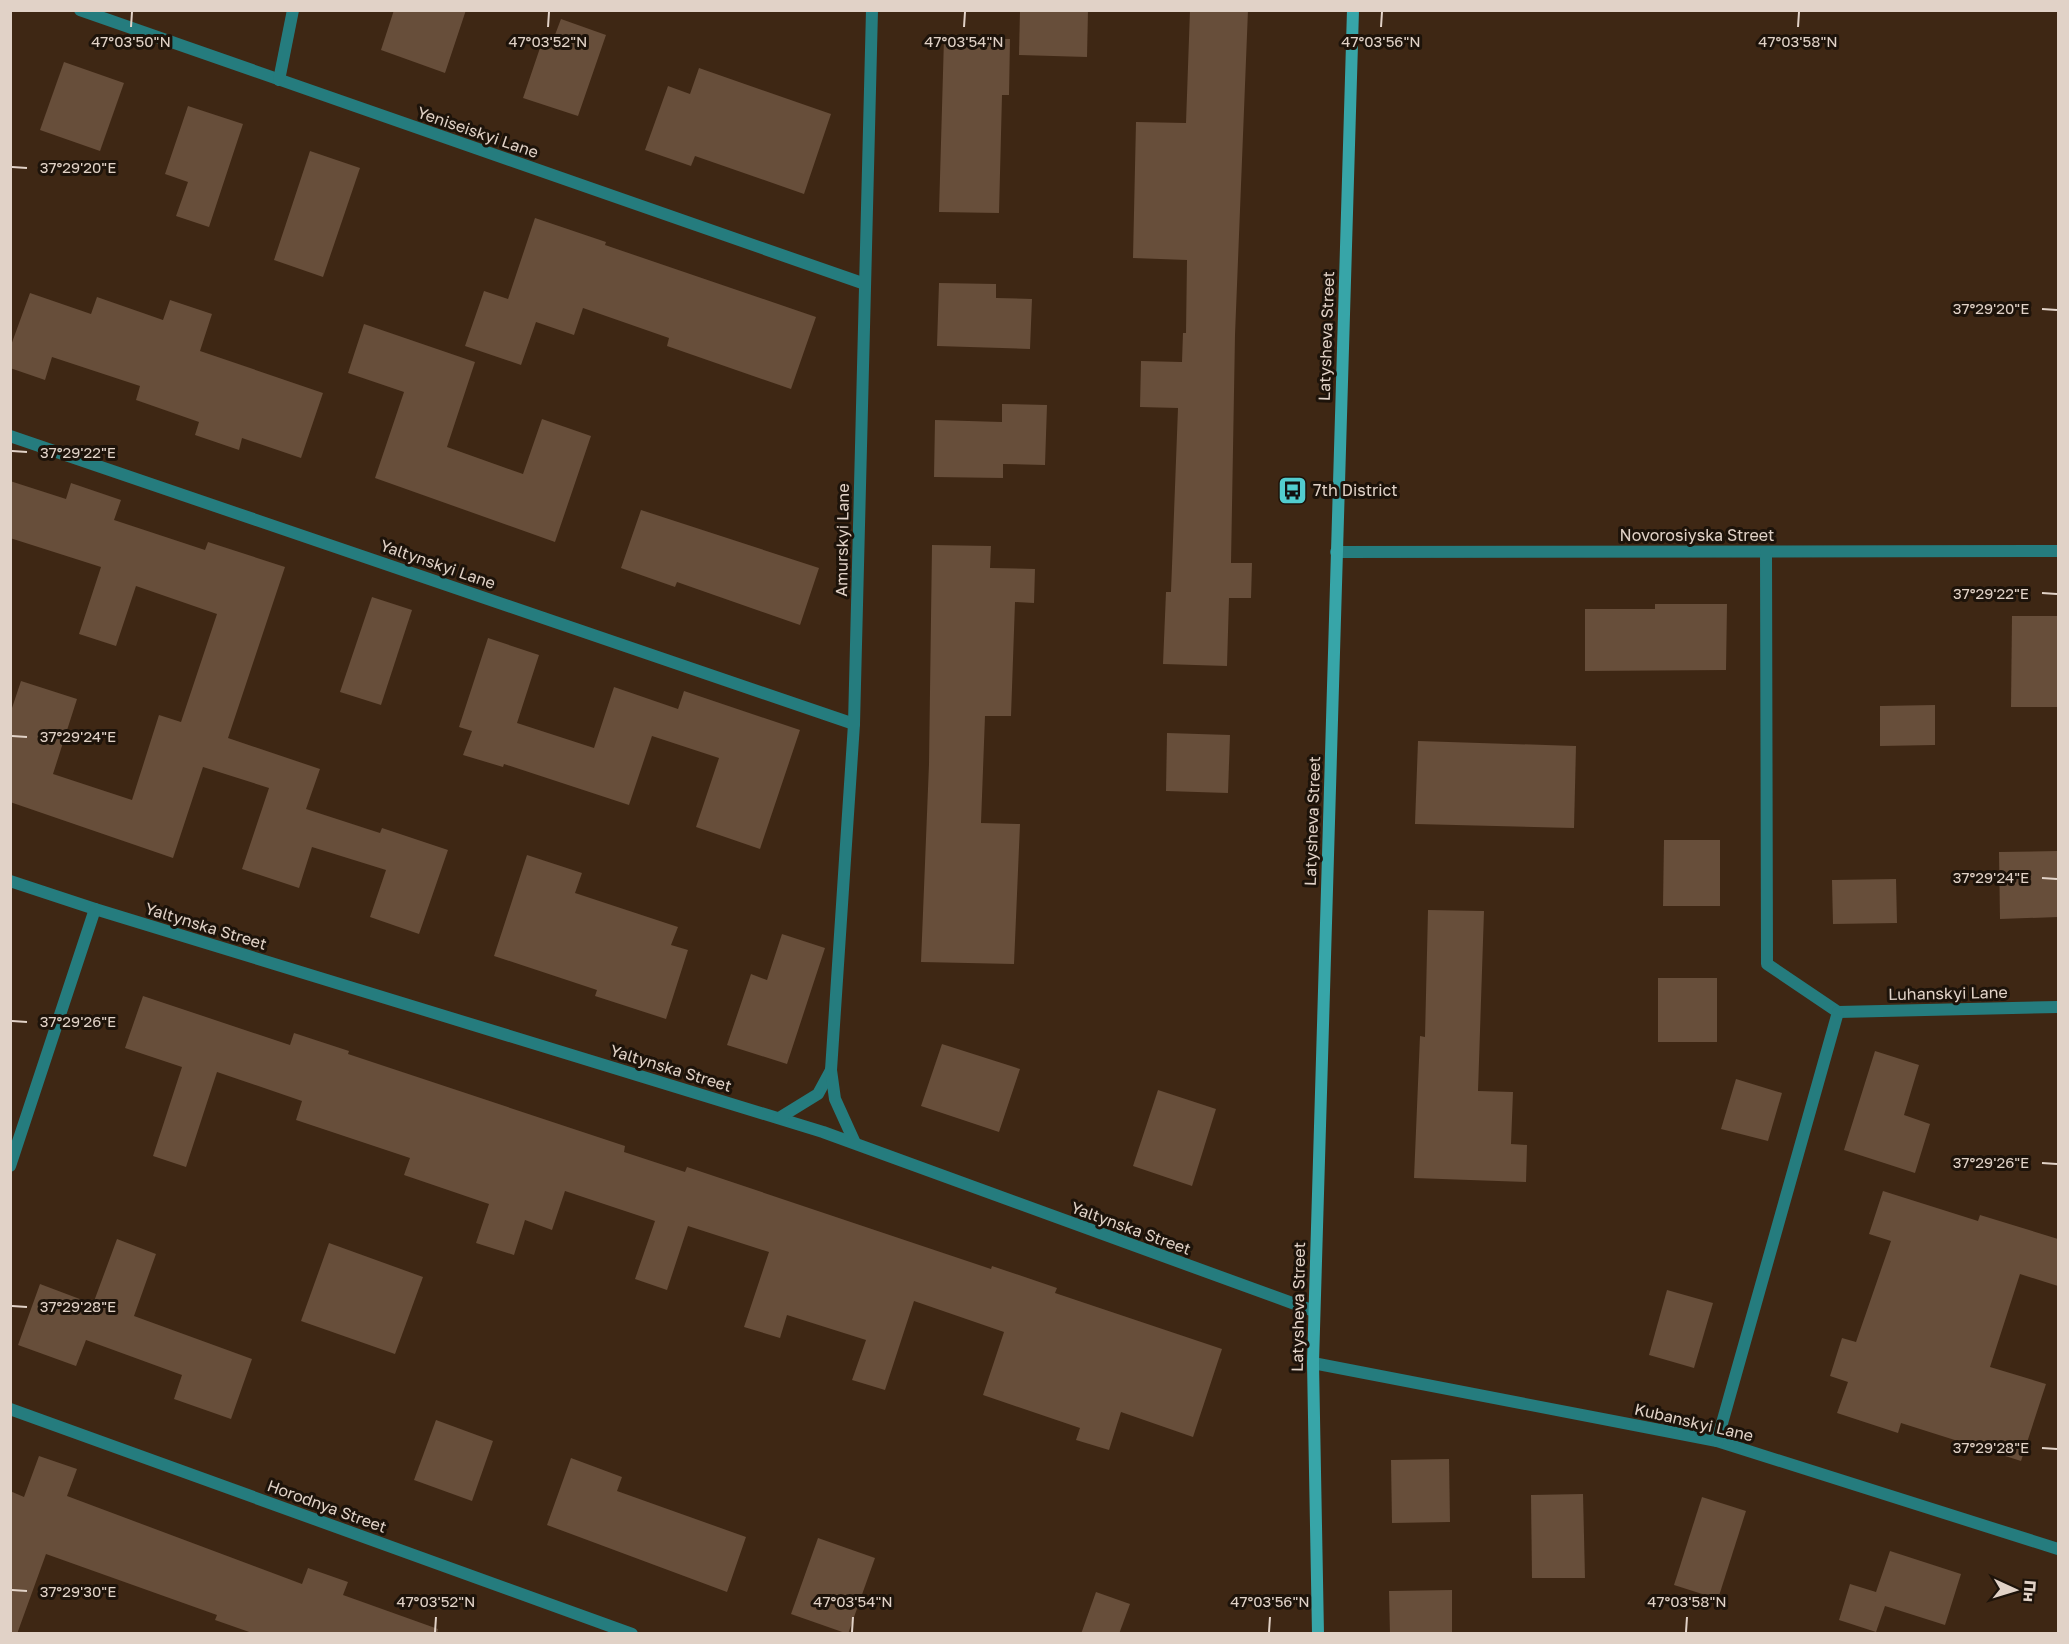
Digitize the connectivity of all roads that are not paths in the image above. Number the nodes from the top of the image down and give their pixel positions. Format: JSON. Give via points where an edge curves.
{"nodes":[{"id":1,"x":80,"y":10,"type":"edge"},
{"id":2,"x":293,"y":10,"type":"edge"},
{"id":3,"x":873,"y":10,"type":"edge"},
{"id":4,"x":1353,"y":10,"type":"edge"},
{"id":5,"x":279,"y":80,"type":"junction"},
{"id":6,"x":865,"y":284,"type":"junction"},
{"id":7,"x":10,"y":436,"type":"edge"},
{"id":8,"x":2058,"y":551,"type":"edge"},
{"id":9,"x":1336,"y":552,"type":"junction"},
{"id":10,"x":1766,"y":552,"type":"junction"},
{"id":11,"x":854,"y":724,"type":"junction"},
{"id":12,"x":10,"y":880,"type":"edge"},
{"id":13,"x":95,"y":909,"type":"junction"},
{"id":14,"x":2058,"y":1007,"type":"edge"},
{"id":15,"x":1838,"y":1012,"type":"junction"},
{"id":16,"x":831,"y":1070,"type":"junction"},
{"id":17,"x":779,"y":1118,"type":"junction"},
{"id":18,"x":855,"y":1143,"type":"junction"},
{"id":19,"x":10,"y":1166,"type":"edge"},
{"id":20,"x":1314,"y":1311,"type":"junction"},
{"id":21,"x":1313,"y":1363,"type":"junction"},
{"id":22,"x":10,"y":1409,"type":"edge"},
{"id":23,"x":1717,"y":1441,"type":"junction"},
{"id":24,"x":2058,"y":1549,"type":"edge"},
{"id":25,"x":632,"y":1634,"type":"edge"},
{"id":26,"x":1318,"y":1634,"type":"edge"}],
"edges":[{"from":1,"to":5,"type":"street","name":"Yeniseiskyi Lane"},
{"from":2,"to":5,"type":"street"},
{"from":3,"to":6,"type":"street","name":"Amurskyi Lane"},
{"from":4,"to":9,"type":"street","name":"Latysheva Street"},
{"from":5,"to":6,"type":"street","name":"Yeniseiskyi Lane"},
{"from":6,"to":11,"type":"street","name":"Amurskyi Lane"},
{"from":7,"to":11,"type":"street","name":"Yaltynskyi Lane"},
{"from":8,"to":10,"type":"street","name":"Novorosiyska Street"},
{"from":9,"to":10,"type":"street","name":"Novorosiyska Street"},
{"from":9,"to":20,"type":"street","name":"Latysheva Street"},
{"from":10,"to":15,"type":"street","via":[[1767,964]]},
{"from":11,"to":16,"type":"street","name":"Amurskyi Lane"},
{"from":12,"to":13,"type":"street","name":"Yaltynska Street"},
{"from":13,"to":17,"type":"street","name":"Yaltynska Street"},
{"from":13,"to":19,"type":"street"},
{"from":14,"to":15,"type":"street","name":"Luhanskyi Lane"},
{"from":15,"to":23,"type":"street"},
{"from":16,"to":17,"type":"street","name":"Amurskyi Lane","via":[[818,1094]]},
{"from":16,"to":18,"type":"street","name":"Amurskyi Lane","via":[[835,1099]]},
{"from":17,"to":18,"type":"street","name":"Yaltynska Street"},
{"from":18,"to":20,"type":"street","name":"Yaltynska Street"},
{"from":20,"to":21,"type":"street","name":"Latysheva Street"},
{"from":21,"to":23,"type":"street","name":"Kubanskyi Lane"},
{"from":21,"to":26,"type":"street","name":"Latysheva Street"},
{"from":22,"to":25,"type":"street","name":"Horodnya Street"},
{"from":23,"to":24,"type":"street","name":"Kubanskyi Lane"}]}
